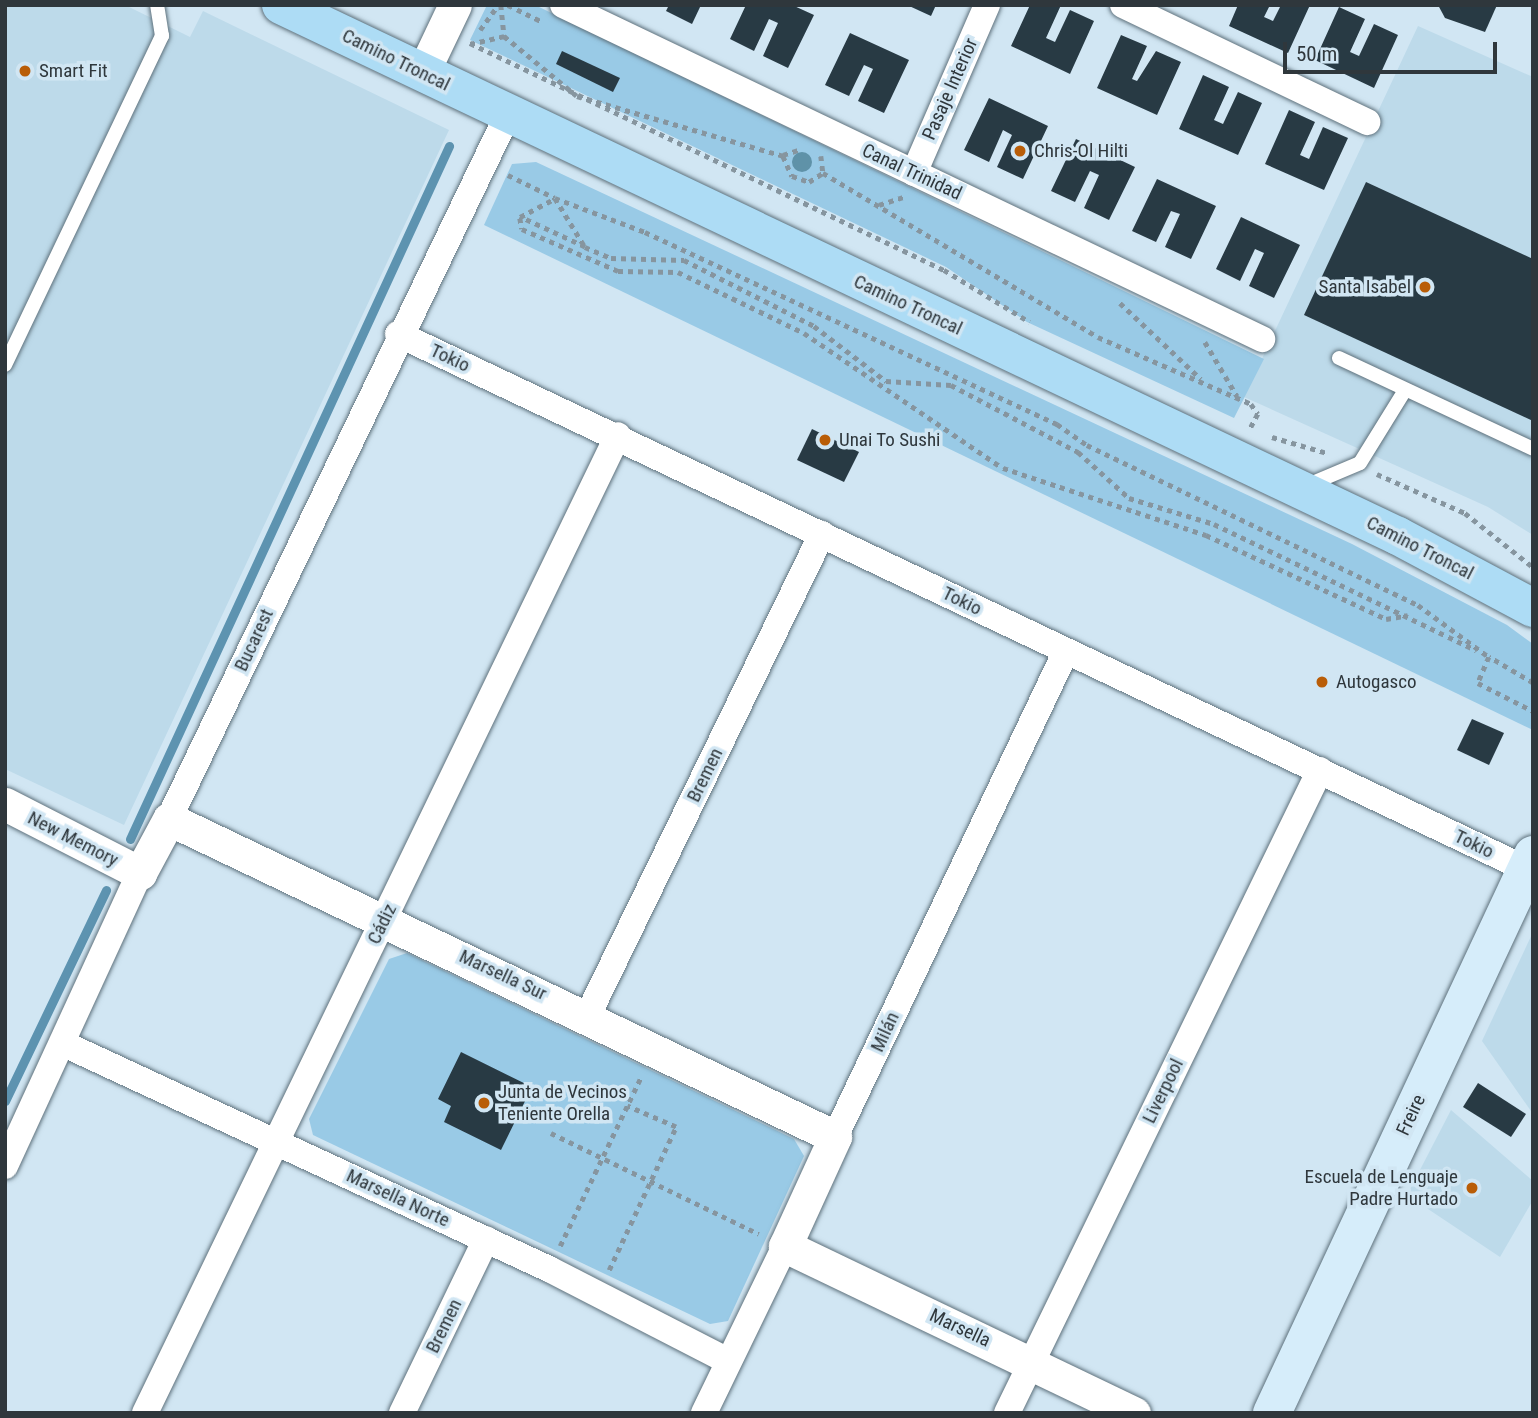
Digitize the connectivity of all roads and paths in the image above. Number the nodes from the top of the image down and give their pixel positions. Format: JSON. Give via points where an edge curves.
{"nodes":[{"id":1,"x":157,"y":5,"type":"edge"},
{"id":2,"x":281,"y":5,"type":"edge"},
{"id":3,"x":455,"y":5,"type":"edge"},
{"id":4,"x":499,"y":5,"type":"edge"},
{"id":5,"x":563,"y":5,"type":"edge"},
{"id":6,"x":987,"y":5,"type":"edge"},
{"id":7,"x":1123,"y":5,"type":"edge"},
{"id":8,"x":504,"y":36,"type":"junction"},
{"id":9,"x":455,"y":40,"type":"junction"},
{"id":10,"x":423,"y":72,"type":"junction"},
{"id":11,"x":577,"y":96,"type":"junction"},
{"id":12,"x":507,"y":116,"type":"junction"},
{"id":13,"x":1367,"y":122,"type":"dead end"},
{"id":14,"x":820,"y":154,"type":"dead end"},
{"id":15,"x":832,"y":160,"type":"dead end"},
{"id":16,"x":483,"y":162,"type":"junction"},
{"id":17,"x":914,"y":173,"type":"junction"},
{"id":18,"x":892,"y":191,"type":"dead end"},
{"id":19,"x":555,"y":198,"type":"junction"},
{"id":20,"x":916,"y":203,"type":"dead end"},
{"id":21,"x":520,"y":217,"type":"junction"},
{"id":22,"x":585,"y":247,"type":"junction"},
{"id":23,"x":1117,"y":300,"type":"dead end"},
{"id":24,"x":1042,"y":328,"type":"dead end"},
{"id":25,"x":398,"y":334,"type":"junction"},
{"id":26,"x":1262,"y":339,"type":"dead end"},
{"id":27,"x":1339,"y":358,"type":"dead end"},
{"id":28,"x":5,"y":365,"type":"edge"},
{"id":29,"x":1204,"y":382,"type":"junction"},
{"id":30,"x":1405,"y":390,"type":"junction"},
{"id":31,"x":1238,"y":424,"type":"dead end"},
{"id":32,"x":1250,"y":429,"type":"junction"},
{"id":33,"x":618,"y":435,"type":"junction"},
{"id":34,"x":1533,"y":449,"type":"edge"},
{"id":35,"x":1357,"y":465,"type":"junction"},
{"id":36,"x":1299,"y":488,"type":"junction"},
{"id":37,"x":822,"y":534,"type":"junction"},
{"id":38,"x":1533,"y":567,"type":"edge"},
{"id":39,"x":1533,"y":608,"type":"edge"},
{"id":40,"x":1408,"y":615,"type":"junction"},
{"id":41,"x":1066,"y":651,"type":"junction"},
{"id":42,"x":1489,"y":657,"type":"junction"},
{"id":43,"x":1533,"y":683,"type":"edge"},
{"id":44,"x":1533,"y":710,"type":"edge"},
{"id":45,"x":1320,"y":770,"type":"junction"},
{"id":46,"x":5,"y":804,"type":"edge"},
{"id":47,"x":169,"y":819,"type":"junction"},
{"id":48,"x":1529,"y":862,"type":"edge"},
{"id":49,"x":140,"y":873,"type":"junction"},
{"id":50,"x":384,"y":919,"type":"junction"},
{"id":51,"x":589,"y":1015,"type":"junction"},
{"id":52,"x":64,"y":1044,"type":"junction"},
{"id":53,"x":654,"y":1048,"type":"junction"},
{"id":54,"x":627,"y":1106,"type":"junction"},
{"id":55,"x":551,"y":1133,"type":"dead end"},
{"id":56,"x":835,"y":1137,"type":"junction"},
{"id":57,"x":275,"y":1139,"type":"junction"},
{"id":58,"x":603,"y":1158,"type":"junction"},
{"id":59,"x":5,"y":1166,"type":"edge"},
{"id":60,"x":650,"y":1183,"type":"junction"},
{"id":61,"x":486,"y":1239,"type":"junction"},
{"id":62,"x":785,"y":1247,"type":"junction"},
{"id":63,"x":549,"y":1269,"type":"junction"},
{"id":64,"x":599,"y":1293,"type":"junction"},
{"id":65,"x":728,"y":1361,"type":"junction"},
{"id":66,"x":1031,"y":1361,"type":"junction"},
{"id":67,"x":145,"y":1413,"type":"edge"},
{"id":68,"x":402,"y":1413,"type":"edge"},
{"id":69,"x":704,"y":1413,"type":"edge"},
{"id":70,"x":1007,"y":1413,"type":"edge"},
{"id":71,"x":1134,"y":1413,"type":"edge"},
{"id":72,"x":1272,"y":1413,"type":"edge"}],
"edges":[{"from":1,"to":28,"type":"lane","via":[[162,36]]},
{"from":2,"to":10,"type":"main road","name":"Camino Troncal"},
{"from":3,"to":9,"type":"street"},
{"from":4,"to":8,"type":"path"},
{"from":4,"to":9,"type":"path"},
{"from":5,"to":17,"type":"street","name":"Canal Trinidad"},
{"from":6,"to":17,"type":"street","name":"Pasaje Interior"},
{"from":7,"to":13,"type":"street"},
{"from":8,"to":9,"type":"path"},
{"from":8,"to":11,"type":"path"},
{"from":9,"to":10,"type":"street"},
{"from":9,"to":11,"type":"path"},
{"from":10,"to":12,"type":"main road","name":"Camino Troncal"},
{"from":11,"to":24,"type":"path","via":[[944,270]]},
{"from":11,"to":29,"type":"path","via":[[783,156],[792,176],[809,182],[823,173],[1098,337]]},
{"from":12,"to":16,"type":"street","name":"Bucarest"},
{"from":12,"to":36,"type":"main road","name":"Camino Troncal"},
{"from":14,"to":15,"type":"path"},
{"from":16,"to":19,"type":"path"},
{"from":16,"to":25,"type":"street","name":"Bucarest"},
{"from":17,"to":26,"type":"street","name":"Canal Trinidad"},
{"from":18,"to":20,"type":"path"},
{"from":19,"to":21,"type":"path"},
{"from":19,"to":22,"type":"path"},
{"from":19,"to":42,"type":"path","via":[[1057,424],[1087,446],[1418,605]]},
{"from":21,"to":22,"type":"path"},
{"from":21,"to":40,"type":"path","via":[[522,229],[618,271],[678,272],[793,327],[1003,468],[1206,536],[1386,620]]},
{"from":22,"to":40,"type":"path","via":[[611,258],[684,260],[814,326],[886,381],[951,385],[1078,452],[1129,498],[1214,524]]},
{"from":23,"to":29,"type":"path"},
{"from":25,"to":33,"type":"street","name":"Tokio"},
{"from":25,"to":47,"type":"street","name":"Bucarest"},
{"from":27,"to":30,"type":"lane"},
{"from":29,"to":32,"type":"path","via":[[1251,404],[1258,414]]},
{"from":30,"to":34,"type":"lane"},
{"from":30,"to":35,"type":"lane"},
{"from":31,"to":32,"type":"path"},
{"from":32,"to":35,"type":"path"},
{"from":33,"to":37,"type":"street","name":"Tokio"},
{"from":33,"to":50,"type":"street","name":"Cádiz"},
{"from":35,"to":36,"type":"lane"},
{"from":35,"to":38,"type":"path","via":[[1465,513]]},
{"from":36,"to":39,"type":"main road","name":"Camino Troncal"},
{"from":37,"to":41,"type":"street","name":"Tokio"},
{"from":37,"to":51,"type":"street","name":"Bremen"},
{"from":40,"to":42,"type":"path"},
{"from":41,"to":45,"type":"street","name":"Tokio"},
{"from":41,"to":56,"type":"street","name":"Milán"},
{"from":42,"to":43,"type":"path"},
{"from":42,"to":44,"type":"path","via":[[1478,683]]},
{"from":45,"to":48,"type":"street","name":"Tokio"},
{"from":45,"to":66,"type":"street","name":"Liverpool"},
{"from":46,"to":49,"type":"street","name":"New Memory"},
{"from":47,"to":49,"type":"street","name":"Bucarest"},
{"from":47,"to":50,"type":"street","name":"Marsella Sur"},
{"from":48,"to":72,"type":"main road","name":"Freire"},
{"from":49,"to":52,"type":"street","name":"Bucarest"},
{"from":50,"to":51,"type":"street","name":"Marsella Sur"},
{"from":50,"to":57,"type":"street","name":"Cádiz"},
{"from":51,"to":53,"type":"street","name":"Marsella Sur"},
{"from":52,"to":57,"type":"street","name":"Marsella Norte"},
{"from":52,"to":59,"type":"street","name":"Bucarest"},
{"from":53,"to":54,"type":"path"},
{"from":53,"to":56,"type":"street","name":"Marsella Sur"},
{"from":54,"to":58,"type":"path"},
{"from":54,"to":60,"type":"path","via":[[676,1126]]},
{"from":55,"to":58,"type":"path"},
{"from":56,"to":62,"type":"street","name":"Milán"},
{"from":57,"to":61,"type":"street","name":"Marsella Norte"},
{"from":57,"to":67,"type":"street","name":"Cádiz"},
{"from":58,"to":60,"type":"path"},
{"from":58,"to":63,"type":"path"},
{"from":60,"to":62,"type":"path"},
{"from":60,"to":64,"type":"path"},
{"from":61,"to":63,"type":"street","name":"Marsella Norte"},
{"from":61,"to":68,"type":"street","name":"Bremen"},
{"from":62,"to":65,"type":"street","name":"Milán"},
{"from":62,"to":66,"type":"street","name":"Marsella"},
{"from":63,"to":64,"type":"street","name":"Marsella Norte"},
{"from":64,"to":65,"type":"street","name":"Marsella Norte"},
{"from":65,"to":69,"type":"street","name":"Milán"},
{"from":66,"to":70,"type":"street","name":"Liverpool"},
{"from":66,"to":71,"type":"street","name":"Marsella"}]}
